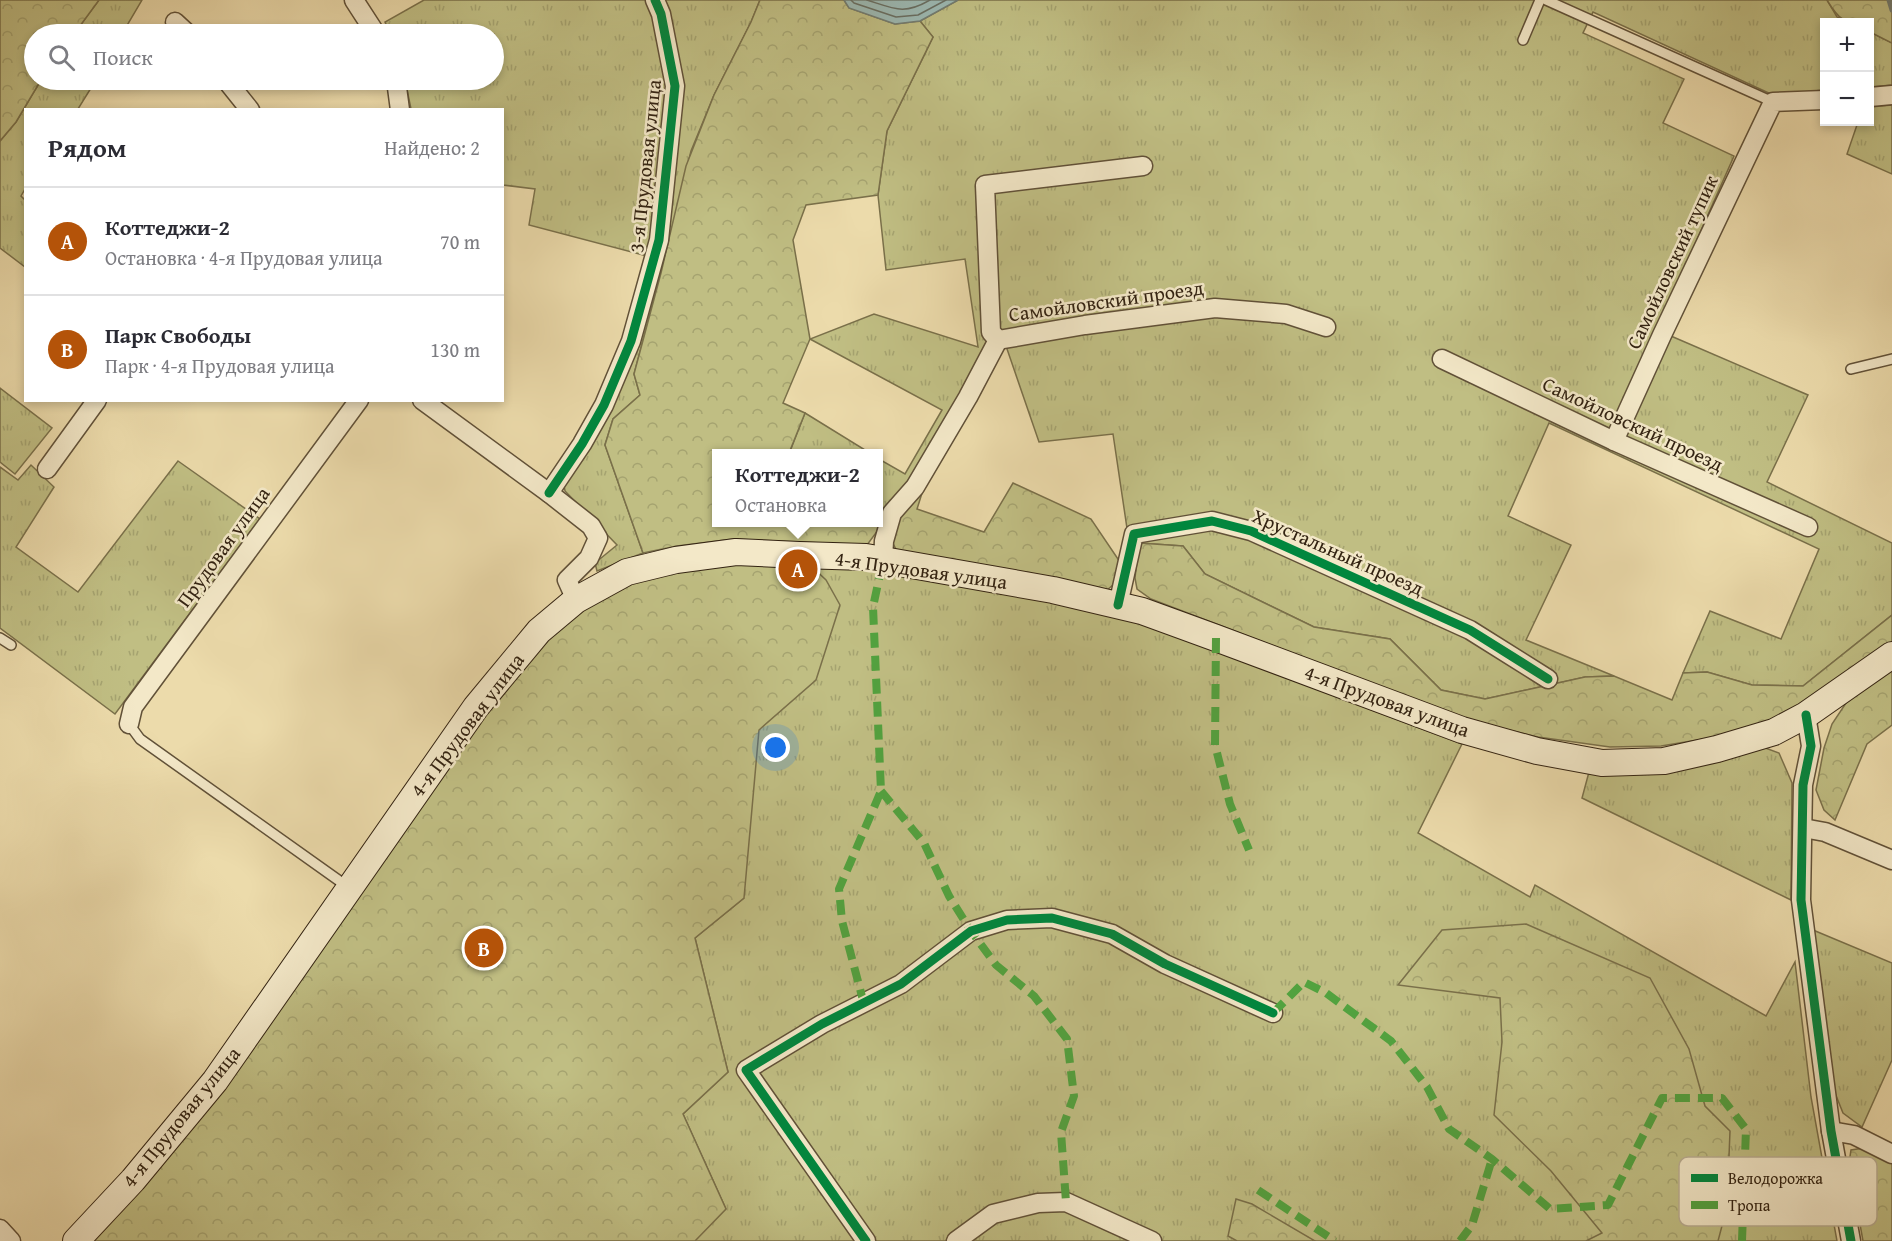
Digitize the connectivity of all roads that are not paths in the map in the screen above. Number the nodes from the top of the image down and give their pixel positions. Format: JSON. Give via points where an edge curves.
{"nodes":[{"id":1,"x":354,"y":0,"type":"edge"},
{"id":2,"x":655,"y":0,"type":"edge"},
{"id":3,"x":1540,"y":0,"type":"edge"},
{"id":4,"x":1546,"y":0,"type":"edge"},
{"id":5,"x":370,"y":24,"type":"edge"},
{"id":6,"x":1523,"y":40,"type":"dead end"},
{"id":7,"x":234,"y":90,"type":"edge"},
{"id":8,"x":397,"y":90,"type":"edge"},
{"id":9,"x":1892,"y":95,"type":"edge"},
{"id":10,"x":1874,"y":97,"type":"edge"},
{"id":11,"x":1820,"y":100,"type":"edge"},
{"id":12,"x":1773,"y":102,"type":"junction"},
{"id":13,"x":248,"y":108,"type":"edge"},
{"id":14,"x":400,"y":108,"type":"edge"},
{"id":15,"x":1143,"y":166,"type":"dead end"},
{"id":16,"x":1326,"y":327,"type":"dead end"},
{"id":17,"x":998,"y":340,"type":"junction"},
{"id":18,"x":1892,"y":358,"type":"edge"},
{"id":19,"x":1442,"y":359,"type":"dead end"},
{"id":20,"x":1851,"y":369,"type":"dead end"},
{"id":21,"x":96,"y":402,"type":"edge"},
{"id":22,"x":358,"y":402,"type":"edge"},
{"id":23,"x":425,"y":402,"type":"edge"},
{"id":24,"x":1614,"y":441,"type":"junction"},
{"id":25,"x":47,"y":469,"type":"dead end"},
{"id":26,"x":549,"y":493,"type":"junction"},
{"id":27,"x":1808,"y":527,"type":"dead end"},
{"id":28,"x":883,"y":560,"type":"junction"},
{"id":29,"x":576,"y":600,"type":"junction"},
{"id":30,"x":1118,"y":605,"type":"junction"},
{"id":31,"x":0,"y":638,"type":"edge"},
{"id":32,"x":11,"y":645,"type":"dead end"},
{"id":33,"x":1892,"y":655,"type":"edge"},
{"id":34,"x":1548,"y":679,"type":"dead end"},
{"id":35,"x":1806,"y":715,"type":"junction"},
{"id":36,"x":129,"y":724,"type":"joint"},
{"id":37,"x":1803,"y":828,"type":"junction"},
{"id":38,"x":1892,"y":860,"type":"edge"},
{"id":39,"x":348,"y":888,"type":"junction"},
{"id":40,"x":1273,"y":1013,"type":"dead end"},
{"id":41,"x":1831,"y":1131,"type":"junction"},
{"id":42,"x":1892,"y":1154,"type":"edge"},
{"id":43,"x":1836,"y":1157,"type":"edge"},
{"id":44,"x":1848,"y":1226,"type":"edge"},
{"id":45,"x":0,"y":1229,"type":"edge"},
{"id":46,"x":11,"y":1241,"type":"edge"},
{"id":47,"x":76,"y":1241,"type":"edge"},
{"id":48,"x":866,"y":1241,"type":"edge"},
{"id":49,"x":956,"y":1241,"type":"edge"},
{"id":50,"x":1152,"y":1241,"type":"edge"},
{"id":51,"x":1851,"y":1241,"type":"edge"}],
"edges":[{"from":1,"to":5,"type":"street"},
{"from":2,"to":26,"type":"street","name":"3-я Прудовая улица","via":[[675,86],[659,240],[631,340],[604,405]]},
{"from":3,"to":6,"type":"lane"},
{"from":4,"to":12,"type":"lane"},
{"from":7,"to":13,"type":"street"},
{"from":8,"to":14,"type":"street"},
{"from":9,"to":10,"type":"street"},
{"from":11,"to":12,"type":"street"},
{"from":12,"to":24,"type":"street","name":"Самойловский тупик"},
{"from":15,"to":17,"type":"street","via":[[985,185],[991,332]]},
{"from":16,"to":17,"type":"street","name":"Самойловский проезд","via":[[1286,314],[1215,308]]},
{"from":17,"to":28,"type":"street","name":"Самойловский проезд","via":[[915,487],[892,513]]},
{"from":18,"to":20,"type":"lane"},
{"from":19,"to":24,"type":"street","name":"Самойловский проезд"},
{"from":21,"to":25,"type":"street"},
{"from":22,"to":36,"type":"street","name":"Прудовая улица","via":[[133,707]]},
{"from":23,"to":26,"type":"street"},
{"from":24,"to":27,"type":"street","name":"Самойловский проезд"},
{"from":26,"to":29,"type":"street","via":[[591,526],[598,538],[589,558],[567,580]]},
{"from":28,"to":29,"type":"main road","name":"4-я Прудовая улица","via":[[736,552],[627,572]]},
{"from":28,"to":30,"type":"main road","name":"4-я Прудовая улица"},
{"from":29,"to":39,"type":"main road","name":"4-я Прудовая улица","via":[[539,631],[476,707]]},
{"from":30,"to":34,"type":"street","name":"Хрустальный проезд","via":[[1134,534],[1212,521],[1251,531],[1470,630]]},
{"from":30,"to":35,"type":"main road","name":"4-я Прудовая улица","via":[[1462,730],[1537,751],[1602,763],[1664,761],[1717,749],[1774,732]]},
{"from":31,"to":32,"type":"lane"},
{"from":33,"to":35,"type":"main road","name":"4-я Прудовая улица"},
{"from":35,"to":37,"type":"street","via":[[1811,746],[1803,785]]},
{"from":36,"to":39,"type":"lane","via":[[140,739]]},
{"from":37,"to":38,"type":"street","via":[[1825,832]]},
{"from":37,"to":41,"type":"street","via":[[1801,900]]},
{"from":39,"to":47,"type":"main road","name":"4-я Прудовая улица","via":[[214,1081],[133,1180]]},
{"from":40,"to":48,"type":"street","via":[[1165,964],[1112,934],[1052,918],[1007,920],[971,931],[901,984],[822,1024],[746,1070]]},
{"from":41,"to":42,"type":"street","via":[[1854,1135]]},
{"from":41,"to":43,"type":"street"},
{"from":44,"to":51,"type":"street"},
{"from":45,"to":46,"type":"street"},
{"from":49,"to":50,"type":"street","via":[[993,1214],[1038,1203],[1066,1202]]}]}
